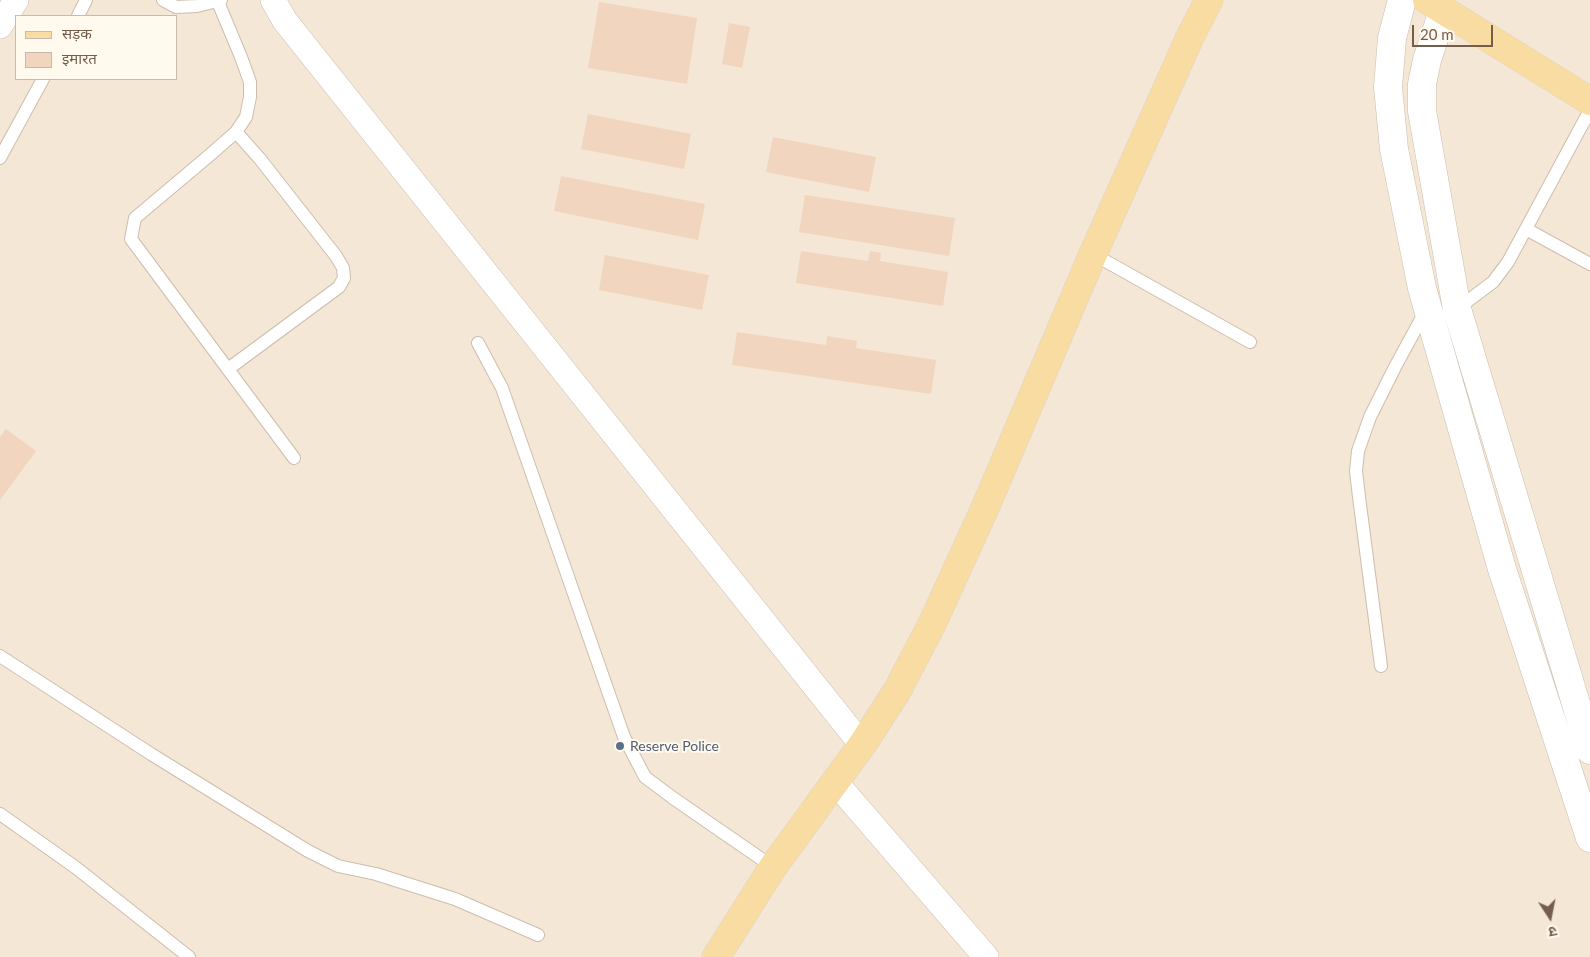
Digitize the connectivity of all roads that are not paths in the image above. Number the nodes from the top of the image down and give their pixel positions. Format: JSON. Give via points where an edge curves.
{"nodes":[{"id":1,"x":16,"y":0,"type":"edge"},
{"id":2,"x":86,"y":0,"type":"edge"},
{"id":3,"x":164,"y":0,"type":"edge"},
{"id":4,"x":273,"y":0,"type":"edge"},
{"id":5,"x":1209,"y":0,"type":"edge"},
{"id":6,"x":1402,"y":0,"type":"edge"},
{"id":7,"x":219,"y":1,"type":"edge"},
{"id":8,"x":1435,"y":6,"type":"edge"},
{"id":9,"x":78,"y":15,"type":"edge"},
{"id":10,"x":0,"y":26,"type":"edge"},
{"id":11,"x":42,"y":80,"type":"edge"},
{"id":12,"x":1590,"y":101,"type":"edge"},
{"id":13,"x":1590,"y":110,"type":"edge"},
{"id":14,"x":236,"y":132,"type":"junction"},
{"id":15,"x":0,"y":158,"type":"edge"},
{"id":16,"x":1526,"y":229,"type":"junction"},
{"id":17,"x":1093,"y":254,"type":"junction"},
{"id":18,"x":1590,"y":264,"type":"edge"},
{"id":19,"x":1427,"y":308,"type":"junction"},
{"id":20,"x":1457,"y":310,"type":"junction"},
{"id":21,"x":1250,"y":342,"type":"dead end"},
{"id":22,"x":478,"y":343,"type":"dead end"},
{"id":23,"x":228,"y":369,"type":"junction"},
{"id":24,"x":294,"y":458,"type":"dead end"},
{"id":25,"x":0,"y":656,"type":"edge"},
{"id":26,"x":1381,"y":666,"type":"dead end"},
{"id":27,"x":862,"y":745,"type":"junction"},
{"id":28,"x":1590,"y":750,"type":"edge"},
{"id":29,"x":836,"y":783,"type":"junction"},
{"id":30,"x":0,"y":814,"type":"edge"},
{"id":31,"x":1590,"y":838,"type":"edge"},
{"id":32,"x":773,"y":867,"type":"junction"},
{"id":33,"x":538,"y":935,"type":"dead end"},
{"id":34,"x":189,"y":957,"type":"edge"},
{"id":35,"x":716,"y":957,"type":"edge"},
{"id":36,"x":986,"y":957,"type":"edge"}],
"edges":[{"from":1,"to":10,"type":"street"},
{"from":2,"to":9,"type":"lane"},
{"from":3,"to":7,"type":"lane","via":[[176,7]]},
{"from":4,"to":27,"type":"street","via":[[285,21]]},
{"from":5,"to":17,"type":"main road"},
{"from":6,"to":19,"type":"street","via":[[1392,38],[1388,87],[1394,148]]},
{"from":7,"to":14,"type":"lane","via":[[250,82],[246,118]]},
{"from":8,"to":12,"type":"main road"},
{"from":8,"to":20,"type":"street","via":[[1422,84],[1422,111]]},
{"from":11,"to":15,"type":"lane"},
{"from":13,"to":16,"type":"lane"},
{"from":14,"to":23,"type":"lane","via":[[135,218],[131,239]]},
{"from":14,"to":23,"type":"lane","via":[[336,256],[344,278],[339,287]]},
{"from":16,"to":18,"type":"lane"},
{"from":16,"to":20,"type":"lane","via":[[1493,282]]},
{"from":17,"to":21,"type":"lane"},
{"from":17,"to":27,"type":"main road","via":[[932,624],[897,691]]},
{"from":19,"to":26,"type":"lane","via":[[1374,409],[1358,451],[1358,497]]},
{"from":19,"to":31,"type":"street","via":[[1502,570]]},
{"from":20,"to":28,"type":"street"},
{"from":22,"to":32,"type":"lane","via":[[502,388],[624,738],[645,777]]},
{"from":23,"to":24,"type":"lane"},
{"from":25,"to":33,"type":"lane","via":[[308,851],[338,866],[376,874],[455,899]]},
{"from":27,"to":29,"type":"main road"},
{"from":29,"to":32,"type":"main road"},
{"from":29,"to":36,"type":"street"},
{"from":30,"to":34,"type":"lane"},
{"from":32,"to":35,"type":"main road"}]}
